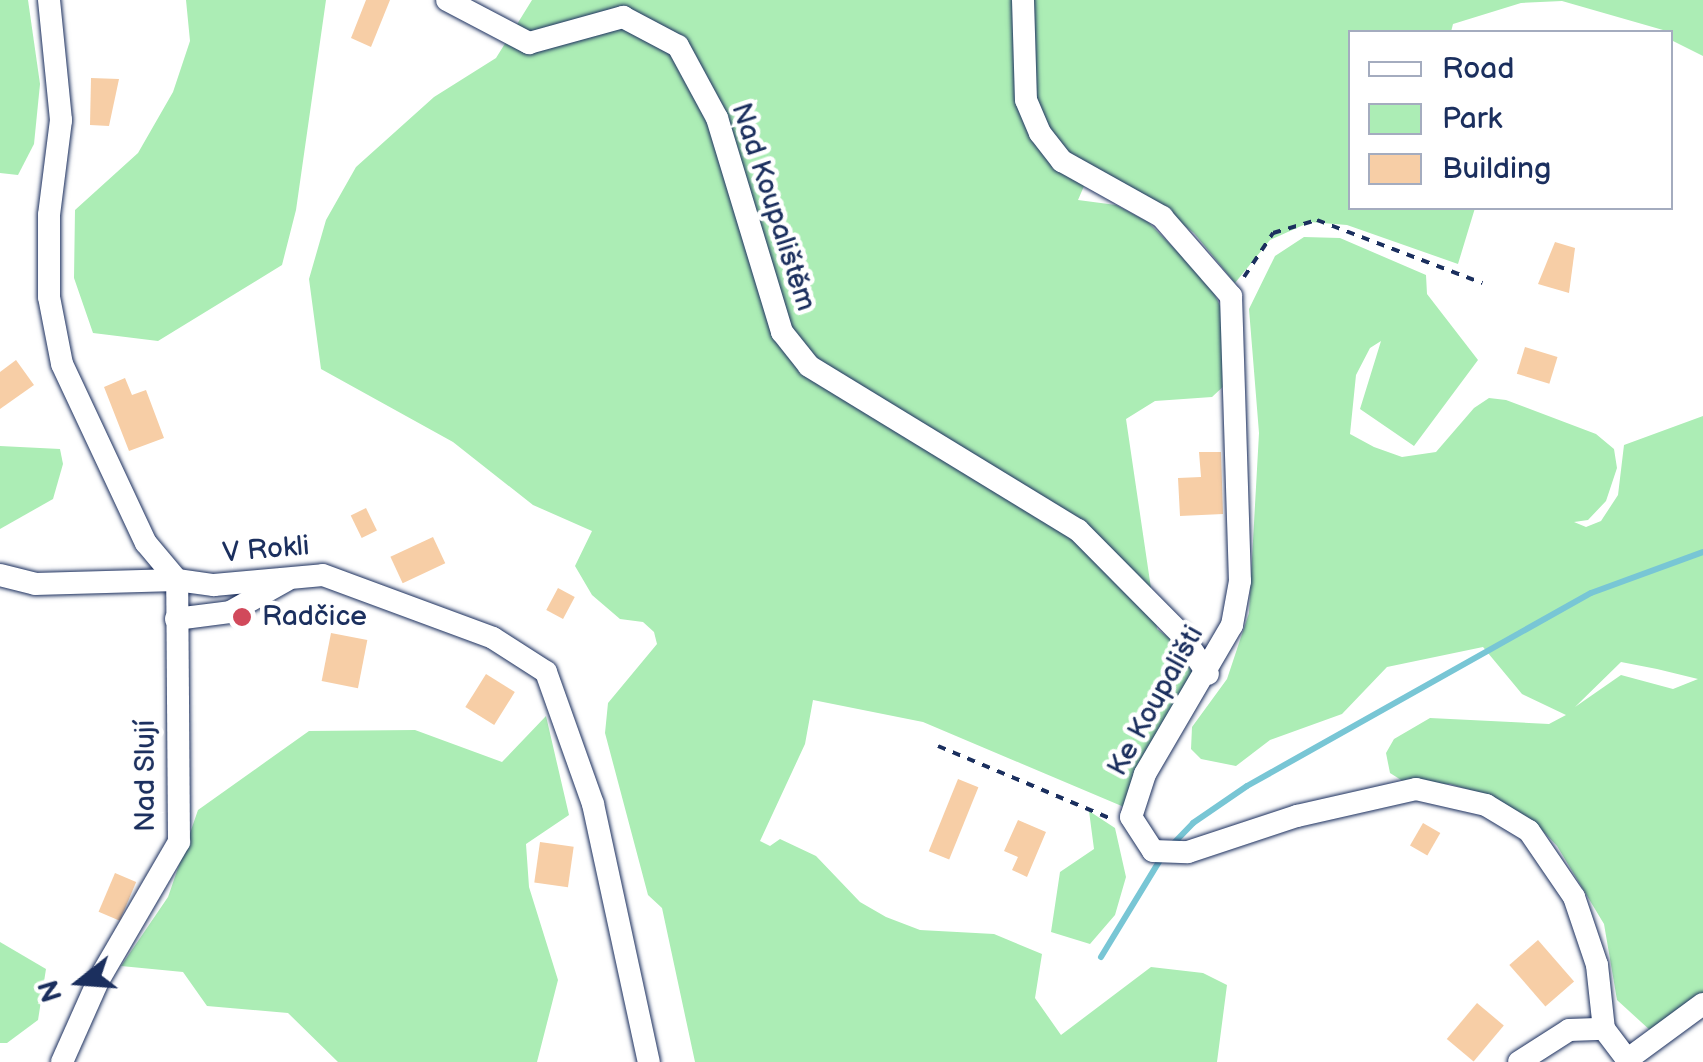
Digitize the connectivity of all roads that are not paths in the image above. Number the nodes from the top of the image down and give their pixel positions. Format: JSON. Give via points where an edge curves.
{"nodes":[{"id":1,"x":50,"y":0,"type":"edge"},
{"id":2,"x":447,"y":0,"type":"edge"},
{"id":3,"x":1024,"y":0,"type":"edge"},
{"id":4,"x":299,"y":574,"type":"junction"},
{"id":5,"x":0,"y":575,"type":"edge"},
{"id":6,"x":177,"y":580,"type":"junction"},
{"id":7,"x":176,"y":620,"type":"junction"},
{"id":8,"x":1208,"y":674,"type":"junction"},
{"id":9,"x":1703,"y":1004,"type":"edge"},
{"id":10,"x":1604,"y":1029,"type":"junction"},
{"id":11,"x":1628,"y":1061,"type":"edge"},
{"id":12,"x":62,"y":1062,"type":"edge"},
{"id":13,"x":649,"y":1062,"type":"edge"},
{"id":14,"x":1519,"y":1062,"type":"edge"}],
"edges":[{"from":1,"to":6,"type":"street","via":[[61,120],[49,216],[49,298],[62,364],[146,543]]},
{"from":2,"to":8,"type":"street","name":"Nad Koupalištěm","via":[[529,43],[623,17],[678,46],[717,118],[782,332],[809,366],[1078,530],[1180,634]]},
{"from":3,"to":8,"type":"street","name":"Ke Koupališti","via":[[1026,100],[1040,133],[1062,161],[1162,216],[1231,296],[1240,582],[1232,626]]},
{"from":4,"to":6,"type":"street","name":"V Rokli","via":[[214,585]]},
{"from":4,"to":7,"type":"street","via":[[230,612]]},
{"from":4,"to":13,"type":"street","name":"V Rokli","via":[[323,574],[493,638],[546,672],[593,804]]},
{"from":5,"to":6,"type":"street","name":"V Rokli","via":[[35,584]]},
{"from":6,"to":7,"type":"street","name":"Nad Slují"},
{"from":7,"to":12,"type":"street","name":"Nad Slují","via":[[179,842],[98,981]]},
{"from":8,"to":10,"type":"street","name":"Ke Koupališti","via":[[1145,774],[1131,817],[1153,851],[1188,852],[1298,816],[1416,789],[1486,805],[1529,832],[1568,885],[1596,964]]},
{"from":9,"to":11,"type":"street"},
{"from":10,"to":11,"type":"street"},
{"from":10,"to":14,"type":"street","via":[[1569,1030]]}]}
